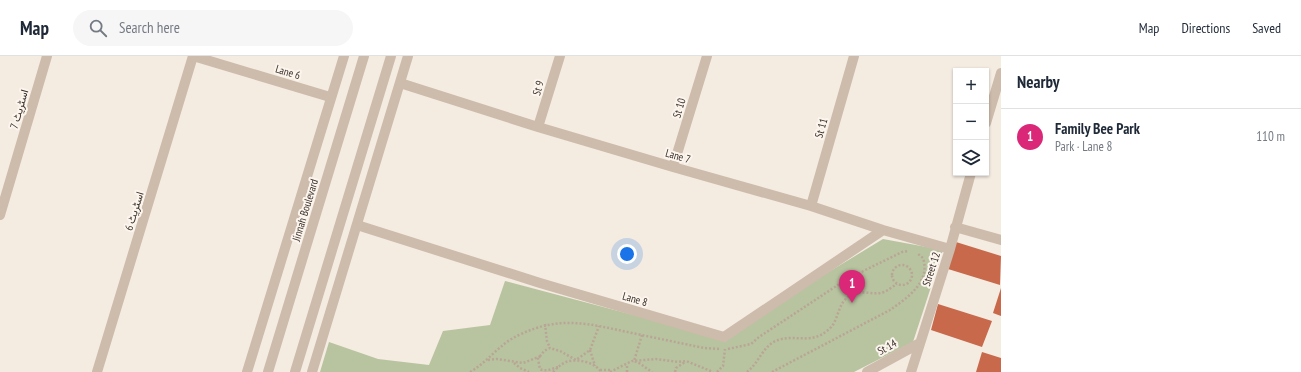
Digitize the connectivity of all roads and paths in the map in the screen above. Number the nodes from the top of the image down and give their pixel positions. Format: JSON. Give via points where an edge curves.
{"nodes":[{"id":1,"x":47,"y":56,"type":"edge"},
{"id":2,"x":193,"y":56,"type":"edge"},
{"id":3,"x":344,"y":56,"type":"edge"},
{"id":4,"x":364,"y":56,"type":"edge"},
{"id":5,"x":391,"y":56,"type":"edge"},
{"id":6,"x":408,"y":56,"type":"edge"},
{"id":7,"x":560,"y":56,"type":"edge"},
{"id":8,"x":707,"y":56,"type":"edge"},
{"id":9,"x":854,"y":56,"type":"edge"},
{"id":10,"x":1000,"y":77,"type":"edge"},
{"id":11,"x":400,"y":84,"type":"junction"},
{"id":12,"x":330,"y":98,"type":"junction"},
{"id":13,"x":989,"y":113,"type":"edge"},
{"id":14,"x":538,"y":127,"type":"junction"},
{"id":15,"x":674,"y":167,"type":"junction"},
{"id":16,"x":970,"y":176,"type":"edge"},
{"id":17,"x":811,"y":206,"type":"junction"},
{"id":18,"x":0,"y":215,"type":"edge"},
{"id":19,"x":357,"y":225,"type":"junction"},
{"id":20,"x":955,"y":227,"type":"junction"},
{"id":21,"x":883,"y":230,"type":"junction"},
{"id":22,"x":1001,"y":240,"type":"edge"},
{"id":23,"x":950,"y":249,"type":"junction"},
{"id":24,"x":897,"y":284,"type":"junction"},
{"id":25,"x":545,"y":324,"type":"dead end"},
{"id":26,"x":599,"y":326,"type":"dead end"},
{"id":27,"x":642,"y":335,"type":"dead end"},
{"id":28,"x":920,"y":343,"type":"junction"},
{"id":29,"x":550,"y":348,"type":"junction"},
{"id":30,"x":725,"y":349,"type":"dead end"},
{"id":31,"x":590,"y":350,"type":"junction"},
{"id":32,"x":541,"y":355,"type":"junction"},
{"id":33,"x":487,"y":360,"type":"dead end"},
{"id":34,"x":576,"y":360,"type":"junction"},
{"id":35,"x":634,"y":361,"type":"junction"},
{"id":36,"x":686,"y":361,"type":"junction"},
{"id":37,"x":514,"y":362,"type":"junction"},
{"id":38,"x":627,"y":364,"type":"junction"},
{"id":39,"x":558,"y":366,"type":"junction"},
{"id":40,"x":595,"y":366,"type":"junction"},
{"id":41,"x":600,"y":371,"type":"edge"},
{"id":42,"x":611,"y":371,"type":"edge"},
{"id":43,"x":97,"y":372,"type":"edge"},
{"id":44,"x":247,"y":372,"type":"edge"},
{"id":45,"x":268,"y":372,"type":"edge"},
{"id":46,"x":295,"y":372,"type":"edge"},
{"id":47,"x":312,"y":372,"type":"edge"},
{"id":48,"x":529,"y":372,"type":"edge"},
{"id":49,"x":542,"y":372,"type":"edge"},
{"id":50,"x":553,"y":372,"type":"edge"},
{"id":51,"x":627,"y":372,"type":"edge"},
{"id":52,"x":652,"y":372,"type":"edge"},
{"id":53,"x":675,"y":372,"type":"edge"},
{"id":54,"x":713,"y":372,"type":"edge"},
{"id":55,"x":717,"y":372,"type":"edge"},
{"id":56,"x":747,"y":372,"type":"edge"},
{"id":57,"x":867,"y":372,"type":"edge"},
{"id":58,"x":911,"y":372,"type":"edge"}],
"edges":[{"from":1,"to":18,"type":"street","name":"اسٹریٹ 7"},
{"from":2,"to":12,"type":"street","name":"Lane 6"},
{"from":2,"to":43,"type":"street","name":"اسٹریٹ 6"},
{"from":3,"to":12,"type":"street"},
{"from":4,"to":45,"type":"street","name":"Jinnah Boulevard"},
{"from":5,"to":46,"type":"street"},
{"from":6,"to":11,"type":"street"},
{"from":7,"to":14,"type":"street","name":"St 9"},
{"from":8,"to":15,"type":"street","name":"St 10"},
{"from":9,"to":17,"type":"street","name":"St 11"},
{"from":10,"to":13,"type":"street"},
{"from":11,"to":14,"type":"street","name":"Lane 7"},
{"from":11,"to":19,"type":"street"},
{"from":12,"to":44,"type":"street"},
{"from":14,"to":15,"type":"street","name":"Lane 7"},
{"from":15,"to":17,"type":"street","name":"Lane 7"},
{"from":16,"to":20,"type":"street","name":"Street 12"},
{"from":17,"to":21,"type":"street","name":"Lane 7"},
{"from":19,"to":21,"type":"street","name":"Lane 8","via":[[540,283],[724,337]]},
{"from":19,"to":47,"type":"street"},
{"from":20,"to":22,"type":"street"},
{"from":20,"to":23,"type":"street","name":"Street 12"},
{"from":21,"to":23,"type":"street","name":"Lane 7"},
{"from":23,"to":28,"type":"street","name":"Street 12"},
{"from":24,"to":24,"type":"path","via":[[906,283],[911,279],[910,269],[898,266],[893,270],[892,276]]},
{"from":24,"to":56,"type":"path","via":[[884,292],[860,292],[849,296],[840,306],[829,330],[818,337],[804,340],[786,338],[773,342]]},
{"from":25,"to":29,"type":"path"},
{"from":26,"to":31,"type":"path"},
{"from":27,"to":35,"type":"path"},
{"from":28,"to":57,"type":"street","name":"St 14"},
{"from":28,"to":58,"type":"street","name":"Street 12"},
{"from":29,"to":32,"type":"path"},
{"from":29,"to":34,"type":"path"},
{"from":30,"to":55,"type":"path","via":[[722,366]]},
{"from":31,"to":34,"type":"path"},
{"from":31,"to":40,"type":"path"},
{"from":32,"to":37,"type":"path","via":[[523,363]]},
{"from":32,"to":49,"type":"path","via":[[538,365]]},
{"from":33,"to":37,"type":"path"},
{"from":34,"to":39,"type":"path"},
{"from":34,"to":40,"type":"path"},
{"from":35,"to":36,"type":"path"},
{"from":35,"to":38,"type":"path"},
{"from":35,"to":52,"type":"path"},
{"from":36,"to":53,"type":"path","via":[[676,368]]},
{"from":36,"to":54,"type":"path"},
{"from":37,"to":48,"type":"path"},
{"from":38,"to":42,"type":"path"},
{"from":38,"to":51,"type":"path"},
{"from":39,"to":49,"type":"path"},
{"from":39,"to":50,"type":"path"},
{"from":40,"to":41,"type":"path"},
{"from":41,"to":42,"type":"path"}]}
